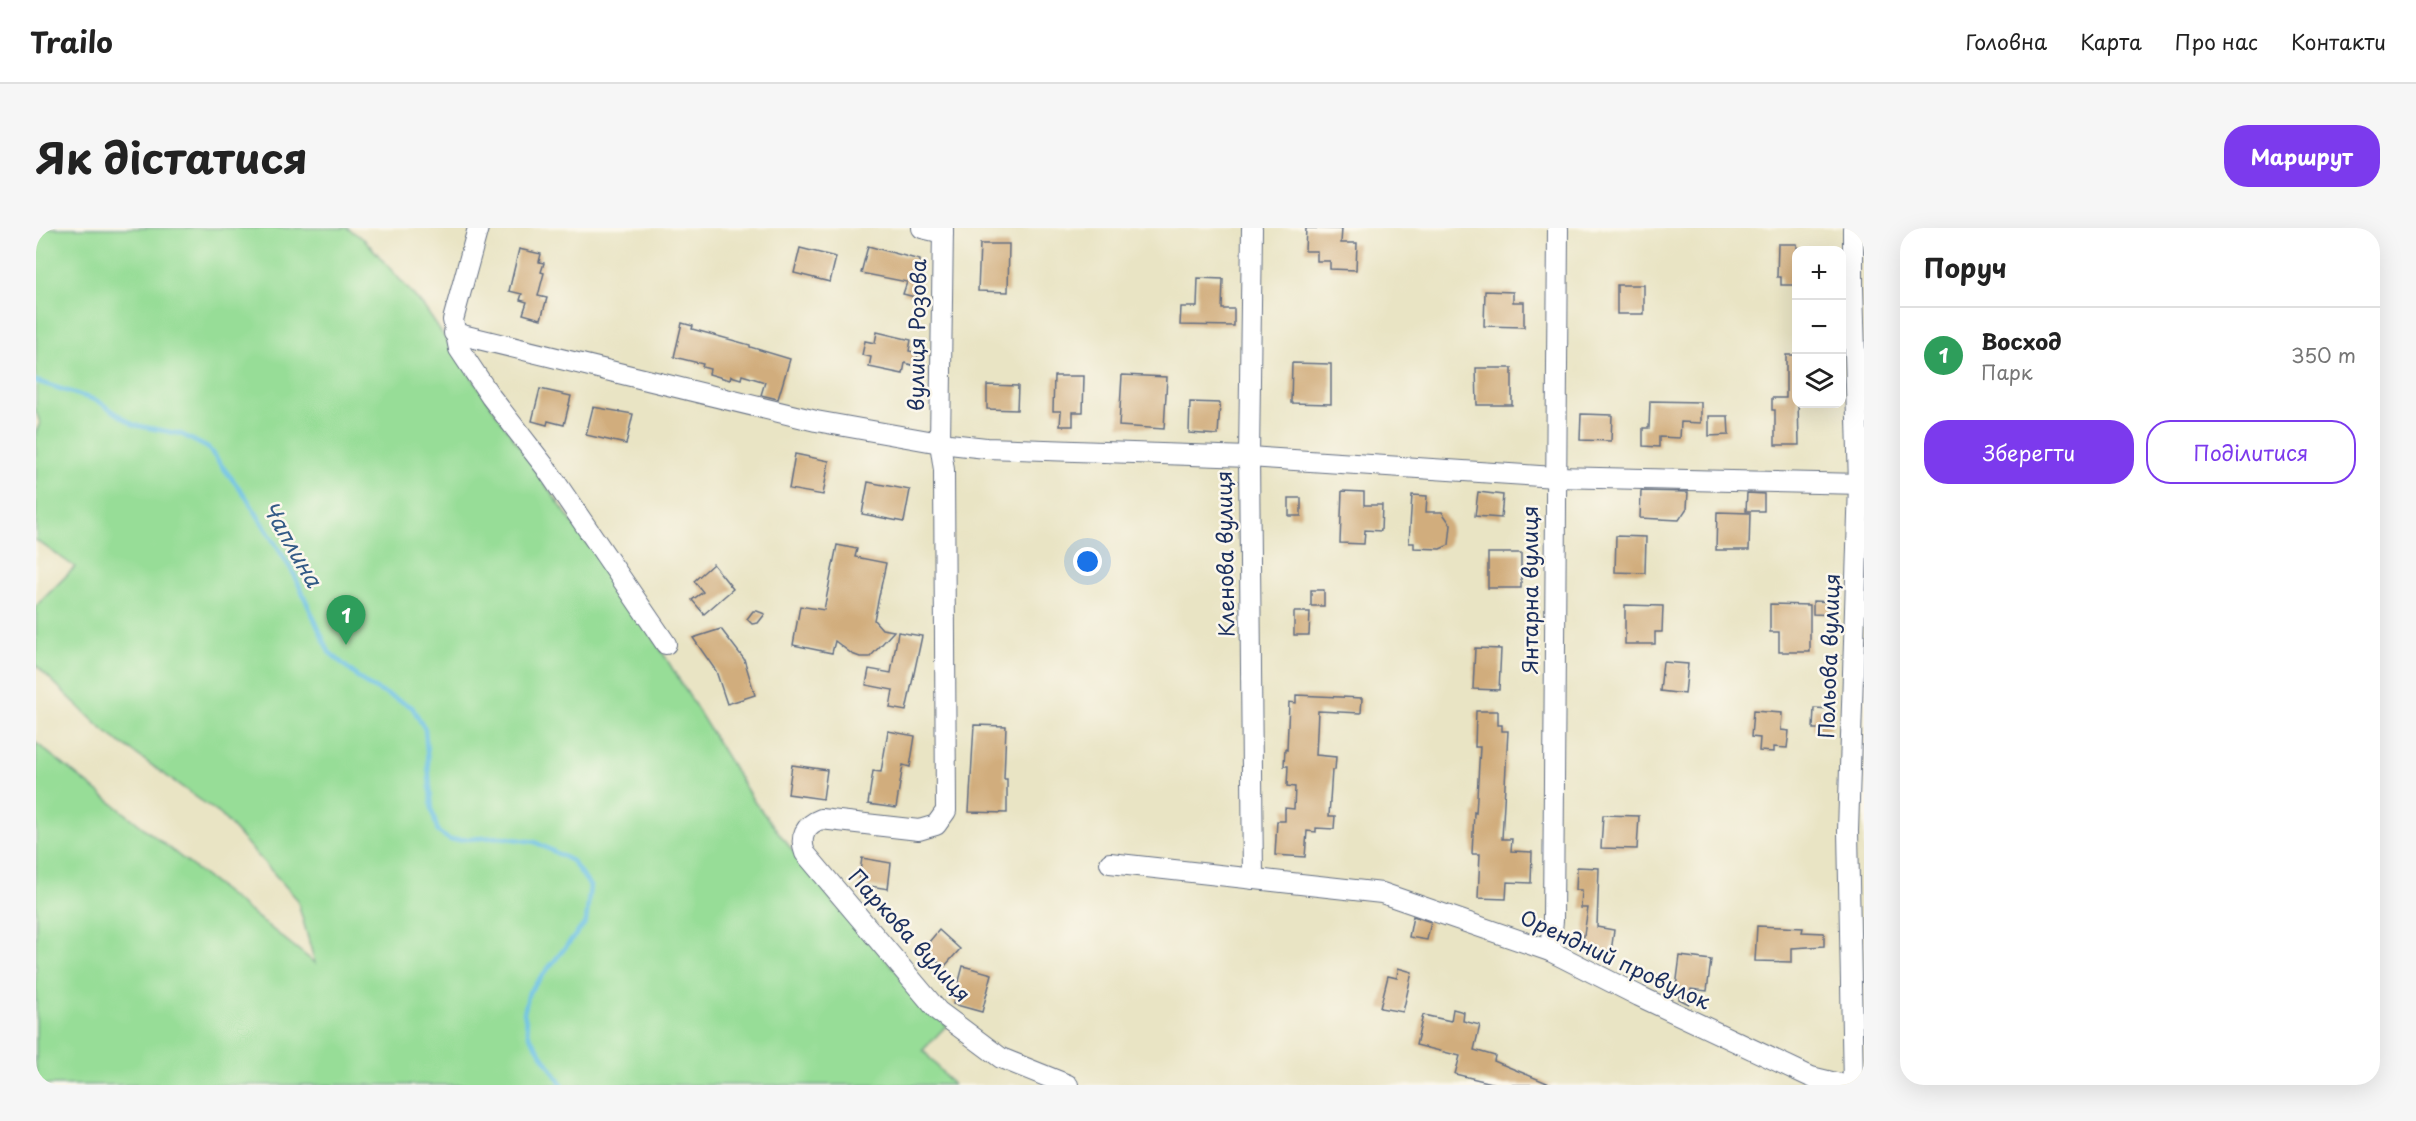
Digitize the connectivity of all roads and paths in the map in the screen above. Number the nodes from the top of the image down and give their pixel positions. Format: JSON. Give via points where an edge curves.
{"nodes":[{"id":1,"x":478,"y":228,"type":"edge"},
{"id":2,"x":922,"y":228,"type":"edge"},
{"id":3,"x":1252,"y":228,"type":"edge"},
{"id":4,"x":1558,"y":228,"type":"edge"},
{"id":5,"x":1853,"y":228,"type":"edge"},
{"id":6,"x":943,"y":231,"type":"edge"},
{"id":7,"x":454,"y":333,"type":"junction"},
{"id":8,"x":940,"y":443,"type":"junction"},
{"id":9,"x":1249,"y":456,"type":"junction"},
{"id":10,"x":1555,"y":477,"type":"junction"},
{"id":11,"x":1861,"y":484,"type":"edge"},
{"id":12,"x":666,"y":644,"type":"dead end"},
{"id":13,"x":804,"y":832,"type":"joint"},
{"id":14,"x":1110,"y":863,"type":"dead end"},
{"id":15,"x":1253,"y":879,"type":"junction"},
{"id":16,"x":1550,"y":951,"type":"junction"},
{"id":17,"x":1068,"y":1085,"type":"edge"},
{"id":18,"x":1844,"y":1085,"type":"edge"},
{"id":19,"x":1853,"y":1085,"type":"edge"}],
"edges":[{"from":1,"to":7,"type":"street","via":[[453,320]]},
{"from":2,"to":6,"type":"street"},
{"from":3,"to":9,"type":"street","name":"Кленова вулиця"},
{"from":4,"to":10,"type":"street","name":"Янтарна вулиця"},
{"from":5,"to":11,"type":"street","name":"Польова вулиця"},
{"from":6,"to":8,"type":"street","name":"вулиця Розова"},
{"from":7,"to":8,"type":"street","via":[[816,421]]},
{"from":7,"to":12,"type":"street","via":[[459,350],[491,397],[546,468]]},
{"from":8,"to":9,"type":"street","via":[[986,448]]},
{"from":8,"to":13,"type":"street","name":"вулиця Розова","via":[[944,470],[946,811],[936,825],[919,830],[821,819]]},
{"from":9,"to":10,"type":"street"},
{"from":9,"to":15,"type":"street","name":"Кленова вулиця"},
{"from":10,"to":11,"type":"street"},
{"from":10,"to":16,"type":"street","name":"Янтарна вулиця","via":[[1554,921]]},
{"from":11,"to":19,"type":"street","name":"Польова вулиця","via":[[1848,831]]},
{"from":13,"to":17,"type":"street","name":"Паркова вулиця","via":[[805,853],[938,1011],[1001,1058]]},
{"from":14,"to":15,"type":"street","name":"Орендний провулок"},
{"from":15,"to":16,"type":"street","name":"Орендний провулок","via":[[1382,893]]},
{"from":16,"to":18,"type":"street","name":"Орендний провулок","via":[[1811,1077]]}]}
